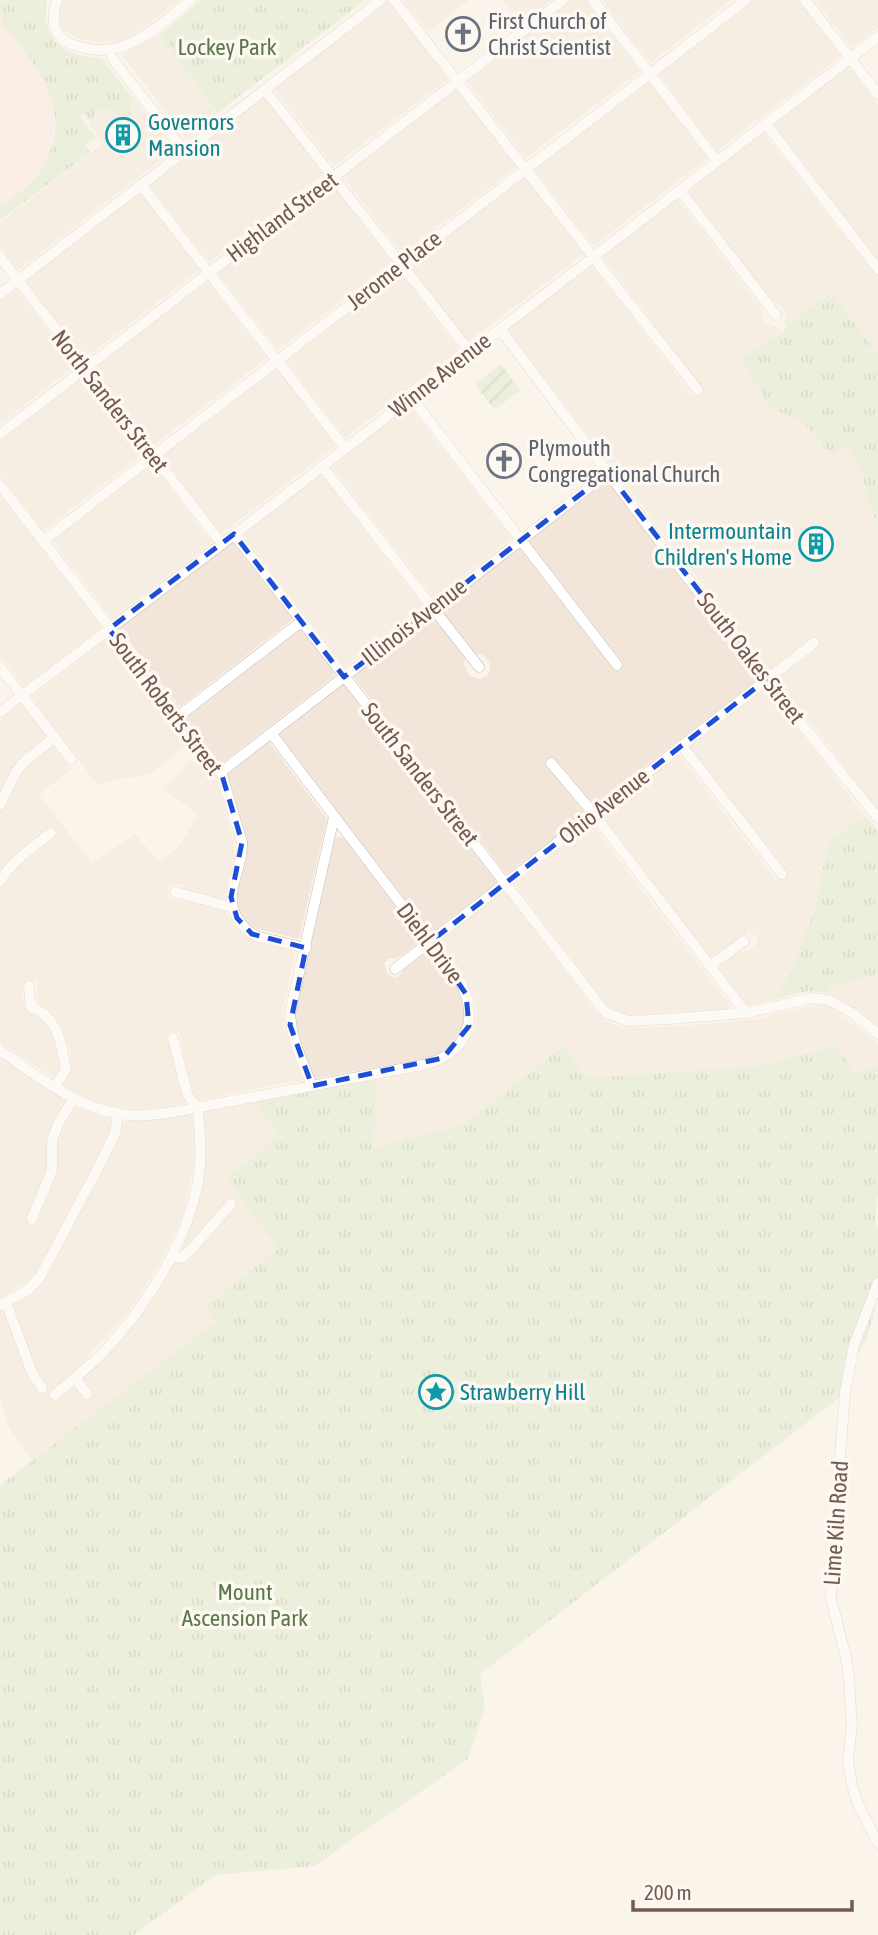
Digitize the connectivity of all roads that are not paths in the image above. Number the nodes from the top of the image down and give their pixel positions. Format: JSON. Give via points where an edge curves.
{"nodes":[{"id":1,"x":57,"y":0,"type":"edge"},
{"id":2,"x":191,"y":0,"type":"edge"},
{"id":3,"x":381,"y":0,"type":"edge"},
{"id":4,"x":394,"y":0,"type":"edge"},
{"id":5,"x":563,"y":0,"type":"edge"},
{"id":6,"x":593,"y":0,"type":"edge"},
{"id":7,"x":746,"y":0,"type":"edge"},
{"id":8,"x":805,"y":0,"type":"edge"},
{"id":9,"x":878,"y":37,"type":"edge"},
{"id":10,"x":110,"y":51,"type":"junction"},
{"id":11,"x":850,"y":59,"type":"junction"},
{"id":12,"x":649,"y":73,"type":"junction"},
{"id":13,"x":458,"y":82,"type":"junction"},
{"id":14,"x":265,"y":90,"type":"junction"},
{"id":15,"x":878,"y":94,"type":"edge"},
{"id":16,"x":766,"y":124,"type":"junction"},
{"id":17,"x":185,"y":152,"type":"junction"},
{"id":18,"x":717,"y":161,"type":"junction"},
{"id":19,"x":525,"y":169,"type":"junction"},
{"id":20,"x":334,"y":178,"type":"junction"},
{"id":21,"x":141,"y":186,"type":"junction"},
{"id":22,"x":680,"y":190,"type":"junction"},
{"id":23,"x":0,"y":257,"type":"edge"},
{"id":24,"x":593,"y":257,"type":"junction"},
{"id":25,"x":401,"y":264,"type":"junction"},
{"id":26,"x":878,"y":270,"type":"edge"},
{"id":27,"x":209,"y":273,"type":"junction"},
{"id":28,"x":18,"y":280,"type":"junction"},
{"id":29,"x":0,"y":294,"type":"edge"},
{"id":30,"x":776,"y":315,"type":"dead end"},
{"id":31,"x":500,"y":329,"type":"junction"},
{"id":32,"x":470,"y":352,"type":"junction"},
{"id":33,"x":277,"y":361,"type":"junction"},
{"id":34,"x":85,"y":369,"type":"junction"},
{"id":35,"x":698,"y":390,"type":"dead end"},
{"id":36,"x":411,"y":397,"type":"junction"},
{"id":37,"x":0,"y":434,"type":"edge"},
{"id":38,"x":345,"y":448,"type":"junction"},
{"id":39,"x":153,"y":456,"type":"junction"},
{"id":40,"x":322,"y":466,"type":"junction"},
{"id":41,"x":608,"y":473,"type":"junction"},
{"id":42,"x":0,"y":485,"type":"edge"},
{"id":43,"x":234,"y":534,"type":"junction"},
{"id":44,"x":43,"y":541,"type":"junction"},
{"id":45,"x":520,"y":541,"type":"junction"},
{"id":46,"x":222,"y":544,"type":"junction"},
{"id":47,"x":432,"y":609,"type":"junction"},
{"id":48,"x":302,"y":621,"type":"junction"},
{"id":49,"x":109,"y":629,"type":"junction"},
{"id":50,"x":814,"y":643,"type":"dead end"},
{"id":51,"x":617,"y":665,"type":"dead end"},
{"id":52,"x":0,"y":667,"type":"edge"},
{"id":53,"x":479,"y":667,"type":"dead end"},
{"id":54,"x":344,"y":677,"type":"junction"},
{"id":55,"x":767,"y":679,"type":"junction"},
{"id":56,"x":22,"y":695,"type":"junction"},
{"id":57,"x":0,"y":712,"type":"edge"},
{"id":58,"x":179,"y":716,"type":"junction"},
{"id":59,"x":271,"y":733,"type":"junction"},
{"id":60,"x":55,"y":737,"type":"junction"},
{"id":61,"x":681,"y":746,"type":"junction"},
{"id":62,"x":71,"y":759,"type":"dead end"},
{"id":63,"x":551,"y":763,"type":"dead end"},
{"id":64,"x":221,"y":772,"type":"junction"},
{"id":65,"x":0,"y":805,"type":"edge"},
{"id":66,"x":594,"y":814,"type":"junction"},
{"id":67,"x":334,"y":817,"type":"junction"},
{"id":68,"x":878,"y":817,"type":"edge"},
{"id":69,"x":51,"y":833,"type":"dead end"},
{"id":70,"x":782,"y":874,"type":"dead end"},
{"id":71,"x":0,"y":881,"type":"edge"},
{"id":72,"x":504,"y":884,"type":"junction"},
{"id":73,"x":176,"y":892,"type":"dead end"},
{"id":74,"x":231,"y":907,"type":"junction"},
{"id":75,"x":744,"y":941,"type":"dead end"},
{"id":76,"x":430,"y":942,"type":"junction"},
{"id":77,"x":306,"y":948,"type":"junction"},
{"id":78,"x":710,"y":966,"type":"junction"},
{"id":79,"x":395,"y":969,"type":"dead end"},
{"id":80,"x":29,"y":986,"type":"dead end"},
{"id":81,"x":746,"y":1013,"type":"junction"},
{"id":82,"x":878,"y":1034,"type":"edge"},
{"id":83,"x":173,"y":1038,"type":"dead end"},
{"id":84,"x":0,"y":1050,"type":"edge"},
{"id":85,"x":312,"y":1086,"type":"junction"},
{"id":86,"x":55,"y":1087,"type":"junction"},
{"id":87,"x":74,"y":1098,"type":"junction"},
{"id":88,"x":197,"y":1108,"type":"junction"},
{"id":89,"x":118,"y":1114,"type":"junction"},
{"id":90,"x":231,"y":1204,"type":"dead end"},
{"id":91,"x":32,"y":1219,"type":"dead end"},
{"id":92,"x":172,"y":1255,"type":"junction"},
{"id":93,"x":878,"y":1283,"type":"edge"},
{"id":94,"x":3,"y":1304,"type":"edge"},
{"id":95,"x":75,"y":1378,"type":"junction"},
{"id":96,"x":42,"y":1388,"type":"dead end"},
{"id":97,"x":87,"y":1394,"type":"dead end"},
{"id":98,"x":55,"y":1395,"type":"dead end"},
{"id":99,"x":878,"y":1843,"type":"edge"}],
"edges":[{"from":1,"to":10,"type":"street","via":[[54,18],[64,41]]},
{"from":2,"to":10,"type":"street","via":[[139,39]]},
{"from":3,"to":14,"type":"street"},
{"from":4,"to":13,"type":"street"},
{"from":5,"to":13,"type":"street","name":"Highland Street"},
{"from":6,"to":12,"type":"street"},
{"from":7,"to":12,"type":"street","name":"Jerome Place"},
{"from":8,"to":11,"type":"street"},
{"from":9,"to":11,"type":"street","name":"Winne Avenue"},
{"from":10,"to":17,"type":"street"},
{"from":11,"to":15,"type":"street"},
{"from":11,"to":16,"type":"street","name":"Winne Avenue"},
{"from":12,"to":18,"type":"street"},
{"from":12,"to":19,"type":"street","name":"Jerome Place"},
{"from":13,"to":19,"type":"street"},
{"from":13,"to":20,"type":"street","name":"Highland Street"},
{"from":14,"to":17,"type":"street"},
{"from":14,"to":20,"type":"street"},
{"from":16,"to":18,"type":"street","name":"Winne Avenue"},
{"from":16,"to":26,"type":"street"},
{"from":17,"to":21,"type":"street"},
{"from":18,"to":22,"type":"street","name":"Winne Avenue"},
{"from":19,"to":24,"type":"street"},
{"from":19,"to":25,"type":"street","name":"Jerome Place"},
{"from":20,"to":25,"type":"street"},
{"from":20,"to":27,"type":"street","name":"Highland Street"},
{"from":21,"to":27,"type":"street"},
{"from":21,"to":28,"type":"street"},
{"from":22,"to":24,"type":"street","name":"Winne Avenue"},
{"from":22,"to":30,"type":"street"},
{"from":23,"to":28,"type":"street","name":"North Sanders Street"},
{"from":24,"to":31,"type":"street","name":"Winne Avenue"},
{"from":24,"to":35,"type":"street"},
{"from":25,"to":32,"type":"street"},
{"from":25,"to":33,"type":"street","name":"Jerome Place"},
{"from":27,"to":33,"type":"street"},
{"from":27,"to":34,"type":"street","name":"Highland Street"},
{"from":28,"to":29,"type":"street"},
{"from":28,"to":34,"type":"street","name":"North Sanders Street"},
{"from":31,"to":32,"type":"street","name":"Winne Avenue"},
{"from":31,"to":41,"type":"street","name":"South Oakes Street"},
{"from":32,"to":36,"type":"street","name":"Winne Avenue"},
{"from":33,"to":38,"type":"street"},
{"from":33,"to":39,"type":"street","name":"Jerome Place"},
{"from":34,"to":37,"type":"street","name":"Highland Street"},
{"from":34,"to":39,"type":"street","name":"North Sanders Street"},
{"from":36,"to":38,"type":"street","name":"Winne Avenue"},
{"from":36,"to":45,"type":"street"},
{"from":38,"to":40,"type":"street","name":"Winne Avenue"},
{"from":39,"to":44,"type":"street","name":"Jerome Place"},
{"from":39,"to":46,"type":"street","name":"North Sanders Street"},
{"from":40,"to":43,"type":"street","name":"Winne Avenue"},
{"from":40,"to":47,"type":"street"},
{"from":41,"to":45,"type":"street","name":"Illinois Avenue"},
{"from":41,"to":55,"type":"street","name":"South Oakes Street"},
{"from":42,"to":44,"type":"street","name":"South Roberts Street"},
{"from":43,"to":46,"type":"street","name":"Winne Avenue"},
{"from":43,"to":48,"type":"street","name":"South Sanders Street"},
{"from":44,"to":49,"type":"street","name":"South Roberts Street"},
{"from":45,"to":47,"type":"street","name":"Illinois Avenue"},
{"from":45,"to":51,"type":"street"},
{"from":46,"to":49,"type":"street","name":"Winne Avenue"},
{"from":47,"to":53,"type":"street"},
{"from":47,"to":54,"type":"street","name":"Illinois Avenue"},
{"from":48,"to":54,"type":"street","name":"South Sanders Street"},
{"from":48,"to":58,"type":"street"},
{"from":49,"to":56,"type":"street","name":"Winne Avenue"},
{"from":49,"to":58,"type":"street","name":"South Roberts Street"},
{"from":50,"to":55,"type":"street","name":"Ohio Avenue"},
{"from":52,"to":56,"type":"street"},
{"from":54,"to":59,"type":"street","name":"Illinois Avenue"},
{"from":54,"to":72,"type":"street","name":"South Sanders Street"},
{"from":55,"to":61,"type":"street","name":"Ohio Avenue"},
{"from":55,"to":68,"type":"street","name":"South Oakes Street"},
{"from":56,"to":57,"type":"street","name":"Winne Avenue"},
{"from":56,"to":60,"type":"street"},
{"from":58,"to":64,"type":"street","name":"South Roberts Street"},
{"from":59,"to":64,"type":"street","name":"Illinois Avenue"},
{"from":59,"to":67,"type":"street","name":"Diehl Drive"},
{"from":60,"to":62,"type":"street"},
{"from":60,"to":65,"type":"street","via":[[24,762]]},
{"from":61,"to":66,"type":"street","name":"Ohio Avenue"},
{"from":61,"to":70,"type":"street"},
{"from":63,"to":66,"type":"street"},
{"from":64,"to":74,"type":"street","name":"South Roberts Street","via":[[243,852]]},
{"from":66,"to":72,"type":"street","name":"Ohio Avenue"},
{"from":66,"to":78,"type":"street"},
{"from":67,"to":76,"type":"street","name":"Diehl Drive"},
{"from":67,"to":77,"type":"street"},
{"from":69,"to":71,"type":"street","via":[[18,859]]},
{"from":72,"to":76,"type":"street","name":"Ohio Avenue"},
{"from":72,"to":81,"type":"street","name":"South Sanders Street","via":[[606,1013],[629,1021]]},
{"from":73,"to":74,"type":"street"},
{"from":74,"to":77,"type":"street","via":[[252,934]]},
{"from":75,"to":78,"type":"street"},
{"from":76,"to":79,"type":"street","name":"Ohio Avenue"},
{"from":76,"to":85,"type":"street","name":"Diehl Drive","via":[[461,982],[470,1006],[469,1026],[457,1047],[427,1064]]},
{"from":77,"to":85,"type":"street","via":[[290,1025]]},
{"from":78,"to":81,"type":"street"},
{"from":80,"to":86,"type":"street","via":[[31,1007],[44,1012],[60,1041],[66,1069]]},
{"from":81,"to":82,"type":"street","via":[[812,998],[829,1000]]},
{"from":83,"to":88,"type":"street","via":[[189,1098]]},
{"from":84,"to":86,"type":"street","name":"Diehl Drive"},
{"from":85,"to":88,"type":"street","name":"Diehl Drive"},
{"from":86,"to":87,"type":"street","name":"Diehl Drive"},
{"from":87,"to":89,"type":"street","name":"Diehl Drive"},
{"from":87,"to":91,"type":"street","via":[[52,1140],[52,1170]]},
{"from":88,"to":89,"type":"street","name":"Diehl Drive","via":[[143,1116]]},
{"from":88,"to":92,"type":"street","via":[[199,1178],[192,1210]]},
{"from":89,"to":94,"type":"street","via":[[115,1133],[40,1277]]},
{"from":90,"to":92,"type":"street","via":[[190,1251],[181,1258]]},
{"from":92,"to":95,"type":"street","via":[[116,1337]]},
{"from":93,"to":99,"type":"street","name":"Lime Kiln Road","via":[[858,1333],[845,1392],[831,1599],[849,1679],[852,1785]]},
{"from":94,"to":96,"type":"street"},
{"from":95,"to":97,"type":"street"},
{"from":95,"to":98,"type":"street"}]}
